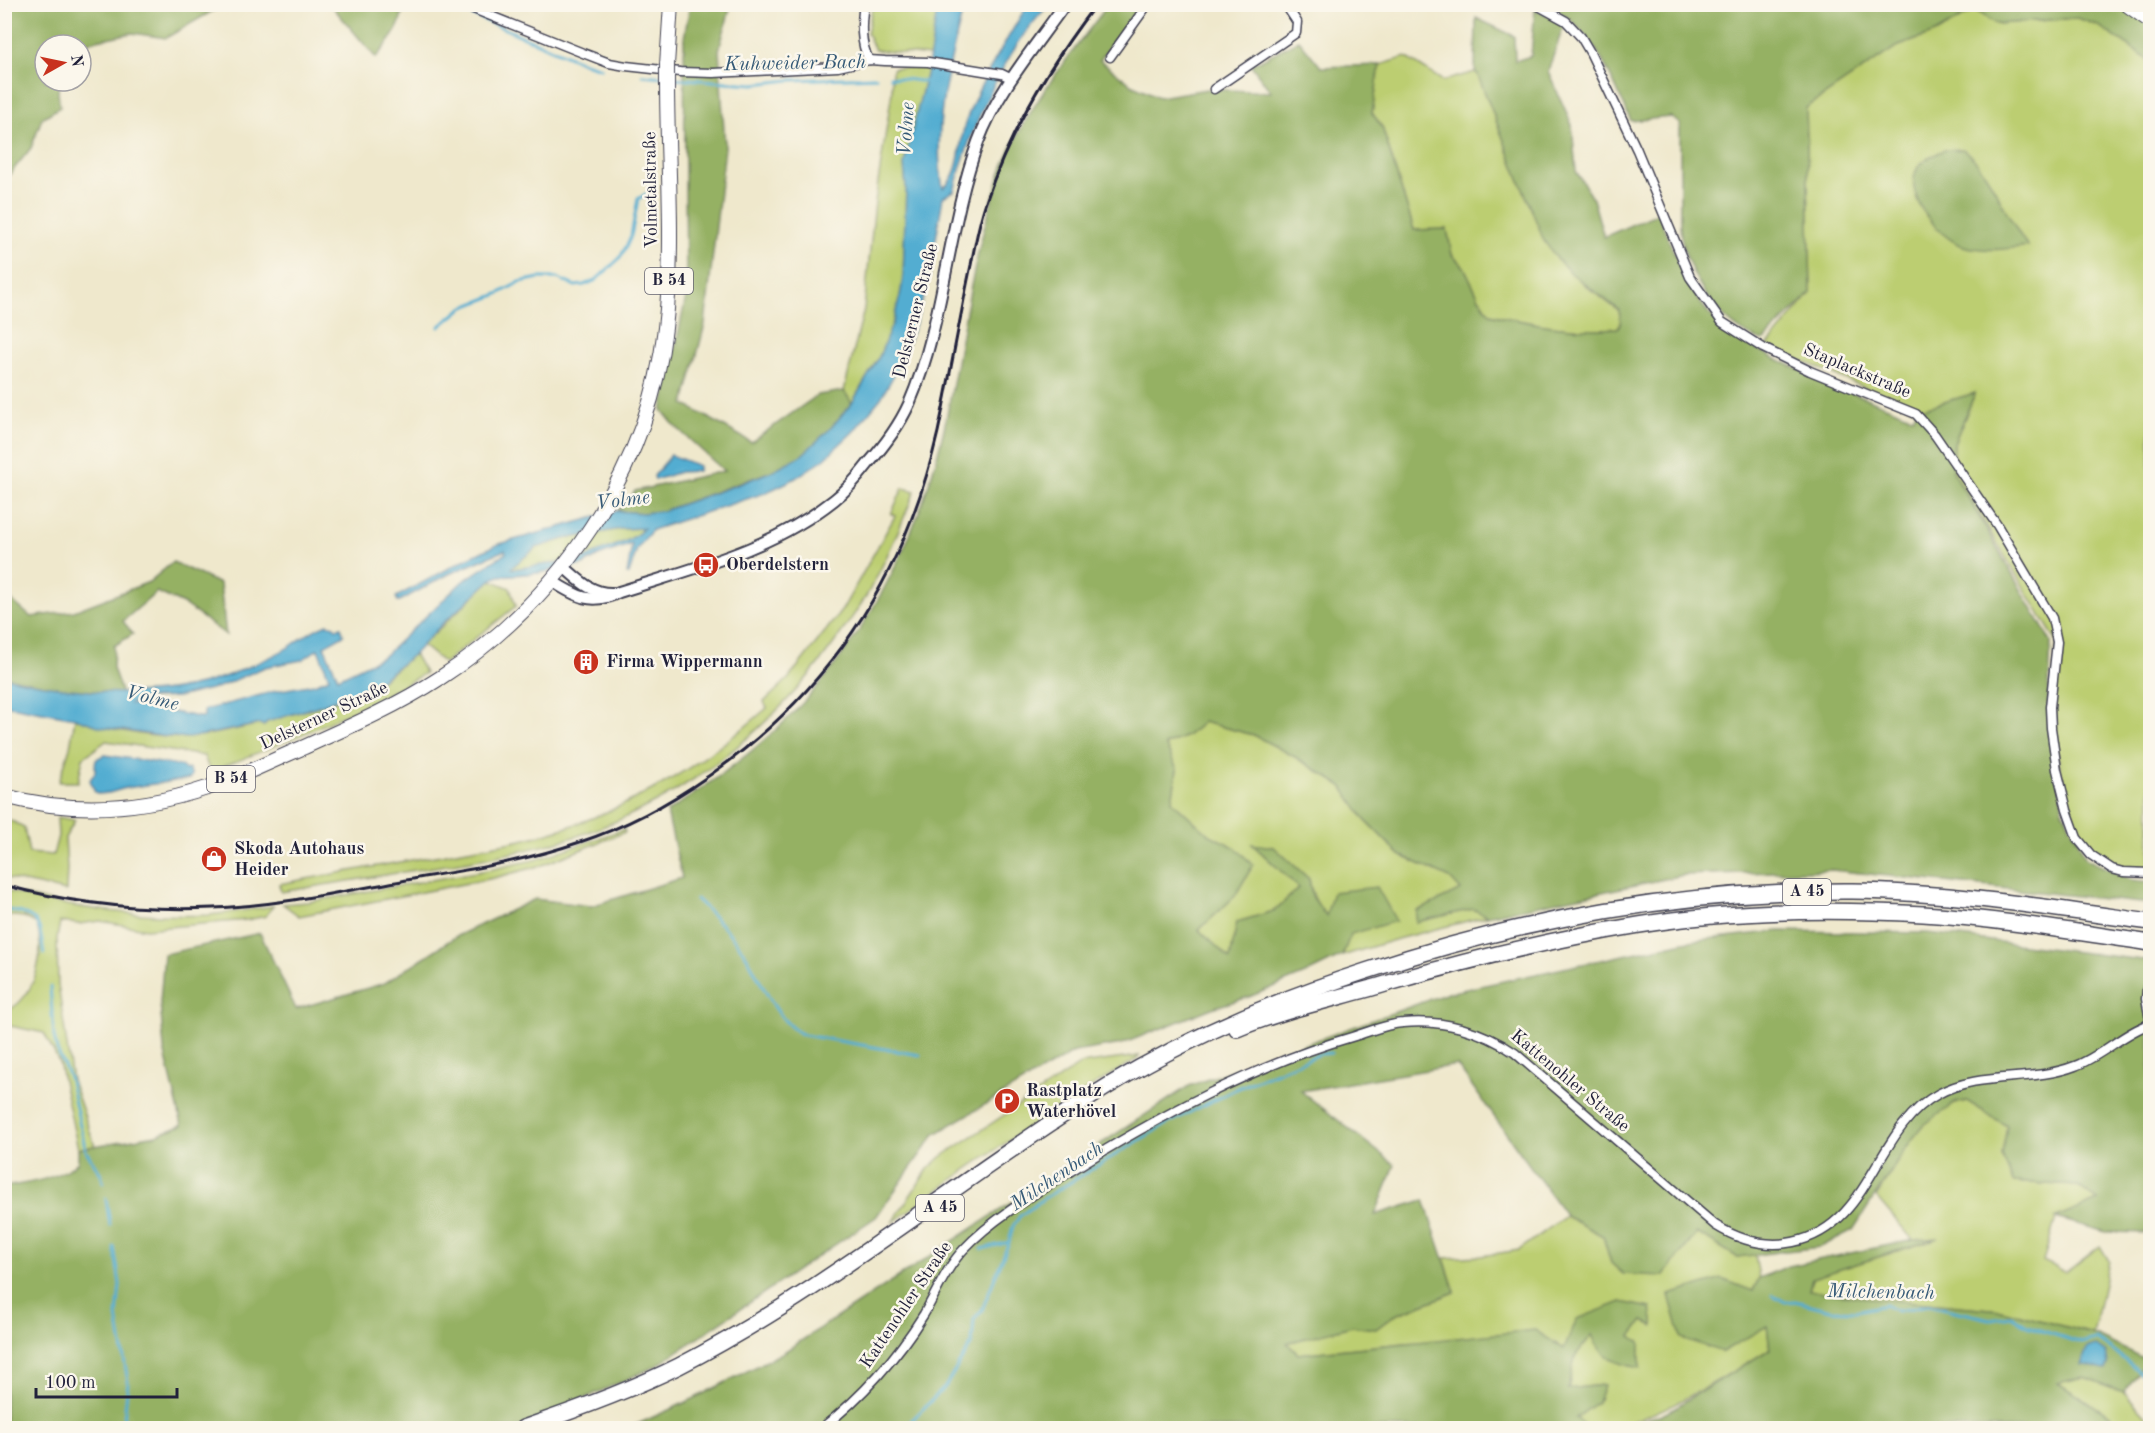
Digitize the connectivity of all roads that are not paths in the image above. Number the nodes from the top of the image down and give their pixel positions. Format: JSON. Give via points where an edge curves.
{"nodes":[{"id":1,"x":461,"y":4,"type":"edge"},
{"id":2,"x":671,"y":4,"type":"edge"},
{"id":3,"x":864,"y":4,"type":"edge"},
{"id":4,"x":1065,"y":4,"type":"edge"},
{"id":5,"x":1148,"y":4,"type":"edge"},
{"id":6,"x":1285,"y":4,"type":"edge"},
{"id":7,"x":1535,"y":4,"type":"edge"},
{"id":8,"x":2126,"y":4,"type":"edge"},
{"id":9,"x":2151,"y":21,"type":"edge"},
{"id":10,"x":1110,"y":57,"type":"dead end"},
{"id":11,"x":869,"y":60,"type":"junction"},
{"id":12,"x":1007,"y":77,"type":"junction"},
{"id":13,"x":1214,"y":89,"type":"dead end"},
{"id":14,"x":564,"y":567,"type":"junction"},
{"id":15,"x":552,"y":581,"type":"junction"},
{"id":16,"x":619,"y":592,"type":"junction"},
{"id":17,"x":4,"y":796,"type":"edge"},
{"id":18,"x":2151,"y":873,"type":"edge"},
{"id":19,"x":2151,"y":922,"type":"edge"},
{"id":20,"x":2126,"y":939,"type":"junction"},
{"id":21,"x":2151,"y":943,"type":"edge"},
{"id":22,"x":2151,"y":952,"type":"edge"},
{"id":23,"x":2150,"y":960,"type":"edge"},
{"id":24,"x":2151,"y":1022,"type":"edge"},
{"id":25,"x":524,"y":1428,"type":"edge"},
{"id":26,"x":552,"y":1428,"type":"edge"},
{"id":27,"x":822,"y":1428,"type":"edge"}],
"edges":[{"from":1,"to":11,"type":"street","via":[[609,63],[626,66],[713,73],[838,67]]},
{"from":2,"to":14,"type":"main road","name":"Volmetalstraße","number":"B 54","bridge":true,"via":[[667,65],[670,266],[662,355],[650,401],[623,472]]},
{"from":3,"to":11,"type":"street","via":[[861,33]]},
{"from":4,"to":12,"type":"street","name":"Delsterner Straße"},
{"from":5,"to":10,"type":"street"},
{"from":6,"to":13,"type":"street","via":[[1297,22],[1296,33]]},
{"from":7,"to":18,"type":"street","name":"Staplackstraße","via":[[1566,21],[1591,54],[1637,150],[1690,277],[1720,319],[1763,348],[1916,414],[1935,435],[1993,518],[2052,618],[2057,642],[2051,728],[2067,810],[2077,838],[2091,855],[2112,869]]},
{"from":8,"to":9,"type":"main road"},
{"from":11,"to":12,"type":"street","via":[[928,62]]},
{"from":12,"to":16,"type":"street","name":"Delsterner Straße","via":[[972,160],[926,358],[908,406],[880,450],[843,493],[777,537],[729,558]]},
{"from":14,"to":15,"type":"main road","name":"Delsterner Straße","number":"B 54"},
{"from":14,"to":16,"type":"street","name":"Delsterner Straße","via":[[597,592]]},
{"from":15,"to":16,"type":"street","name":"Delsterner Straße","via":[[585,598],[601,600]]},
{"from":15,"to":17,"type":"main road","name":"Delsterner Straße","number":"B 54","via":[[504,628],[440,678],[350,726],[209,787],[174,798],[112,807],[66,807]]},
{"from":19,"to":25,"type":"highway","number":"A 45","via":[[1927,894],[1742,894],[1638,904],[1547,920],[1362,972],[1257,1010],[1113,1083],[792,1301],[679,1366],[586,1407]]},
{"from":20,"to":21,"type":"highway","number":"A 45"},
{"from":20,"to":22,"type":"highway"},
{"from":20,"to":26,"type":"highway","number":"A 45","via":[[1924,914],[1743,914],[1641,925],[1469,960],[1248,1024],[1202,1044],[1117,1091],[795,1309],[688,1370]]},
{"from":23,"to":24,"type":"street","via":[[2146,999]]},
{"from":24,"to":27,"type":"street","name":"Kattenohler Straße","via":[[2076,1066],[1966,1083],[1939,1093],[1904,1122],[1840,1219],[1814,1236],[1775,1244],[1749,1241],[1715,1225],[1515,1053],[1486,1036],[1453,1026],[1410,1022],[1343,1039],[1262,1069],[1155,1120],[1055,1181],[975,1238],[954,1261],[892,1362]]}]}
